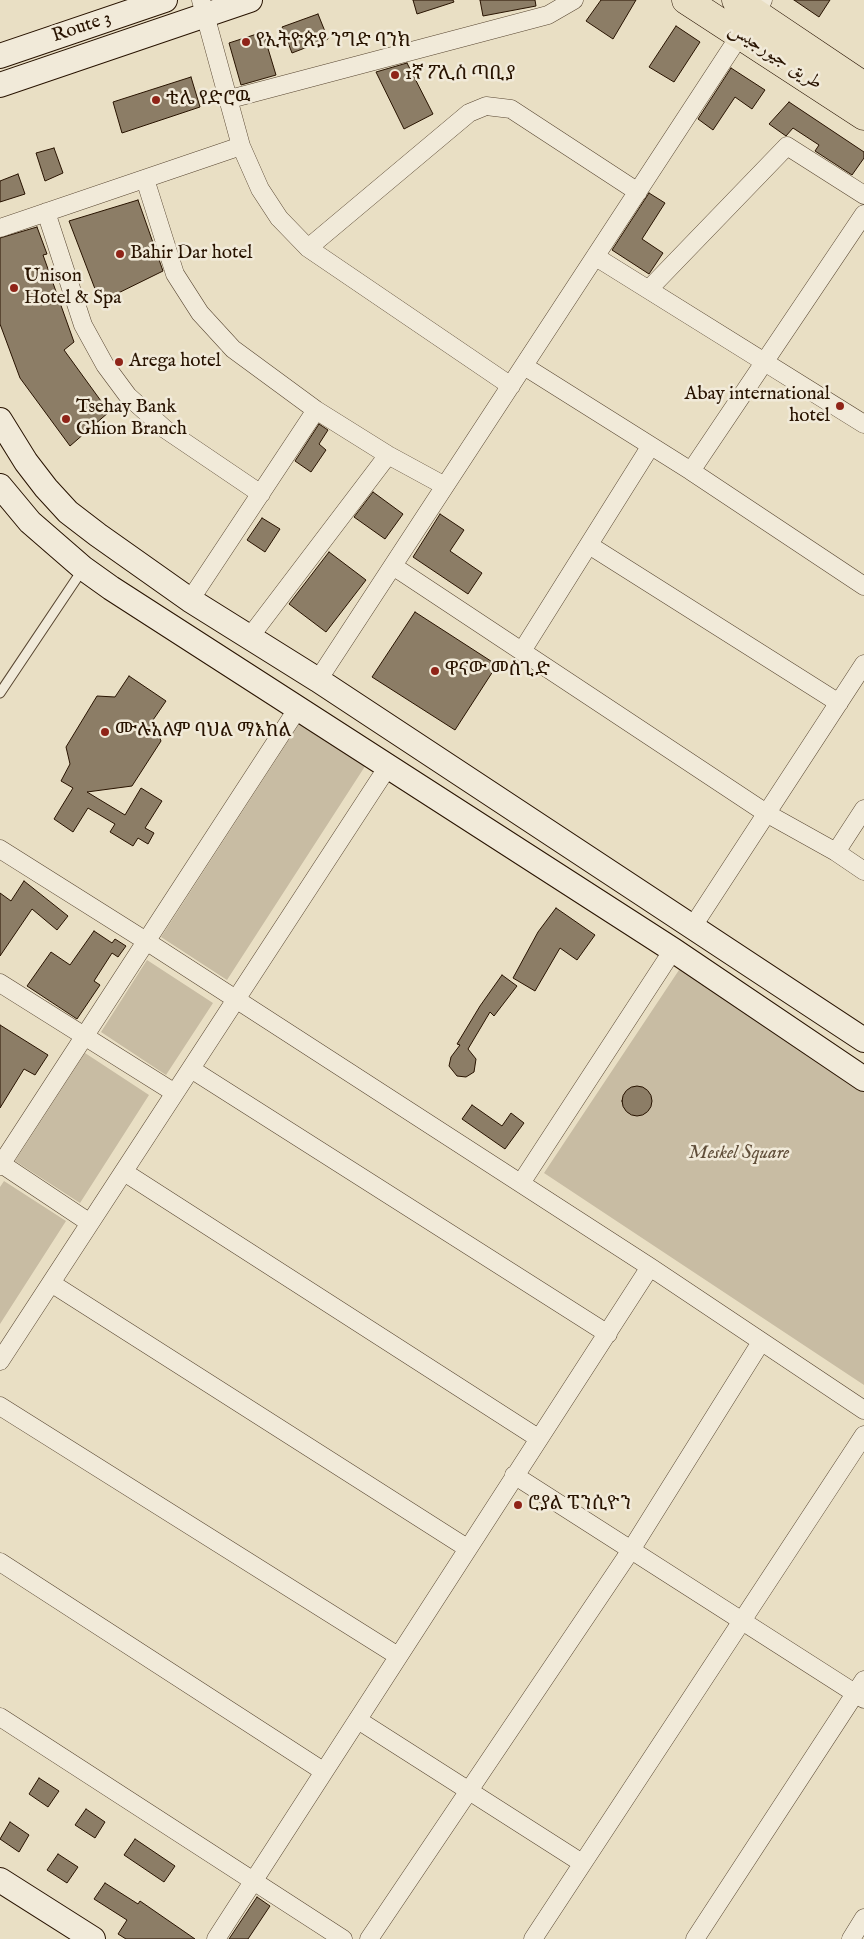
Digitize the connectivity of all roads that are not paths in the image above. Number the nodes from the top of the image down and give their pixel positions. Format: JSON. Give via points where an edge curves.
{"nodes":[{"id":1,"x":165,"y":0,"type":"edge"},
{"id":2,"x":250,"y":0,"type":"edge"},
{"id":3,"x":574,"y":0,"type":"edge"},
{"id":4,"x":686,"y":0,"type":"edge"},
{"id":5,"x":751,"y":4,"type":"edge"},
{"id":6,"x":203,"y":7,"type":"edge"},
{"id":7,"x":741,"y":35,"type":"junction"},
{"id":8,"x":0,"y":56,"type":"edge"},
{"id":9,"x":0,"y":85,"type":"edge"},
{"id":10,"x":864,"y":86,"type":"edge"},
{"id":11,"x":230,"y":99,"type":"junction"},
{"id":12,"x":864,"y":116,"type":"edge"},
{"id":13,"x":240,"y":146,"type":"junction"},
{"id":14,"x":145,"y":179,"type":"junction"},
{"id":15,"x":638,"y":192,"type":"junction"},
{"id":16,"x":864,"y":195,"type":"edge"},
{"id":17,"x":46,"y":212,"type":"junction"},
{"id":18,"x":864,"y":214,"type":"edge"},
{"id":19,"x":0,"y":228,"type":"edge"},
{"id":20,"x":308,"y":248,"type":"junction"},
{"id":21,"x":596,"y":257,"type":"junction"},
{"id":22,"x":649,"y":289,"type":"junction"},
{"id":23,"x":766,"y":362,"type":"junction"},
{"id":24,"x":524,"y":366,"type":"junction"},
{"id":25,"x":511,"y":386,"type":"junction"},
{"id":26,"x":316,"y":410,"type":"junction"},
{"id":27,"x":0,"y":420,"type":"edge"},
{"id":28,"x":864,"y":424,"type":"edge"},
{"id":29,"x":650,"y":447,"type":"junction"},
{"id":30,"x":388,"y":455,"type":"junction"},
{"id":31,"x":691,"y":471,"type":"junction"},
{"id":32,"x":0,"y":486,"type":"edge"},
{"id":33,"x":445,"y":486,"type":"junction"},
{"id":34,"x":260,"y":494,"type":"junction"},
{"id":35,"x":589,"y":545,"type":"junction"},
{"id":36,"x":392,"y":566,"type":"junction"},
{"id":37,"x":83,"y":568,"type":"junction"},
{"id":38,"x":864,"y":586,"type":"edge"},
{"id":39,"x":190,"y":600,"type":"junction"},
{"id":40,"x":172,"y":629,"type":"junction"},
{"id":41,"x":249,"y":638,"type":"junction"},
{"id":42,"x":522,"y":651,"type":"junction"},
{"id":43,"x":864,"y":664,"type":"edge"},
{"id":44,"x":318,"y":680,"type":"junction"},
{"id":45,"x":0,"y":693,"type":"edge"},
{"id":46,"x":839,"y":703,"type":"junction"},
{"id":47,"x":298,"y":708,"type":"junction"},
{"id":48,"x":406,"y":740,"type":"junction"},
{"id":49,"x":389,"y":765,"type":"junction"},
{"id":50,"x":494,"y":797,"type":"junction"},
{"id":51,"x":864,"y":809,"type":"edge"},
{"id":52,"x":766,"y":813,"type":"junction"},
{"id":53,"x":476,"y":825,"type":"junction"},
{"id":54,"x":0,"y":849,"type":"edge"},
{"id":55,"x":836,"y":852,"type":"junction"},
{"id":56,"x":864,"y":871,"type":"edge"},
{"id":57,"x":693,"y":926,"type":"junction"},
{"id":58,"x":146,"y":941,"type":"junction"},
{"id":59,"x":673,"y":950,"type":"junction"},
{"id":60,"x":0,"y":983,"type":"edge"},
{"id":61,"x":236,"y":999,"type":"junction"},
{"id":62,"x":84,"y":1037,"type":"junction"},
{"id":63,"x":864,"y":1040,"type":"edge"},
{"id":64,"x":191,"y":1069,"type":"junction"},
{"id":65,"x":864,"y":1079,"type":"edge"},
{"id":66,"x":175,"y":1093,"type":"junction"},
{"id":67,"x":0,"y":1165,"type":"edge"},
{"id":68,"x":124,"y":1172,"type":"junction"},
{"id":69,"x":521,"y":1183,"type":"junction"},
{"id":70,"x":90,"y":1223,"type":"junction"},
{"id":71,"x":650,"y":1267,"type":"junction"},
{"id":72,"x":51,"y":1283,"type":"junction"},
{"id":73,"x":608,"y":1334,"type":"junction"},
{"id":74,"x":762,"y":1342,"type":"junction"},
{"id":75,"x":2,"y":1353,"type":"edge"},
{"id":76,"x":0,"y":1406,"type":"edge"},
{"id":77,"x":864,"y":1410,"type":"edge"},
{"id":78,"x":864,"y":1434,"type":"edge"},
{"id":79,"x":538,"y":1438,"type":"junction"},
{"id":80,"x":514,"y":1475,"type":"junction"},
{"id":81,"x":467,"y":1548,"type":"junction"},
{"id":82,"x":631,"y":1550,"type":"junction"},
{"id":83,"x":0,"y":1562,"type":"edge"},
{"id":84,"x":742,"y":1619,"type":"junction"},
{"id":85,"x":398,"y":1656,"type":"junction"},
{"id":86,"x":861,"y":1691,"type":"edge"},
{"id":87,"x":0,"y":1717,"type":"edge"},
{"id":88,"x":358,"y":1720,"type":"junction"},
{"id":89,"x":324,"y":1771,"type":"junction"},
{"id":90,"x":469,"y":1792,"type":"junction"},
{"id":91,"x":582,"y":1864,"type":"junction"},
{"id":92,"x":0,"y":1880,"type":"edge"},
{"id":93,"x":254,"y":1881,"type":"junction"},
{"id":94,"x":88,"y":1938,"type":"edge"},
{"id":95,"x":216,"y":1939,"type":"edge"},
{"id":96,"x":343,"y":1939,"type":"edge"},
{"id":97,"x":370,"y":1939,"type":"edge"},
{"id":98,"x":533,"y":1939,"type":"edge"},
{"id":99,"x":695,"y":1939,"type":"edge"}],
"edges":[{"from":1,"to":8,"type":"street","name":"Route 3"},
{"from":2,"to":6,"type":"street"},
{"from":3,"to":11,"type":"street","via":[[548,15]]},
{"from":4,"to":7,"type":"highway","name":"طريق جيورجيس"},
{"from":5,"to":7,"type":"street"},
{"from":5,"to":10,"type":"highway"},
{"from":6,"to":9,"type":"street"},
{"from":6,"to":11,"type":"street"},
{"from":7,"to":12,"type":"highway","name":"طريق جيورجيس"},
{"from":7,"to":15,"type":"street"},
{"from":11,"to":13,"type":"street"},
{"from":13,"to":14,"type":"street"},
{"from":13,"to":20,"type":"street","via":[[260,189],[279,218]]},
{"from":14,"to":17,"type":"street"},
{"from":14,"to":26,"type":"street","via":[[175,274],[200,313],[233,349]]},
{"from":15,"to":20,"type":"street","via":[[511,109],[486,106],[470,113]]},
{"from":15,"to":21,"type":"street"},
{"from":16,"to":22,"type":"street","via":[[787,146]]},
{"from":17,"to":19,"type":"street"},
{"from":17,"to":34,"type":"street","via":[[83,324],[105,365],[128,396],[165,429]]},
{"from":18,"to":23,"type":"street"},
{"from":20,"to":25,"type":"street"},
{"from":21,"to":22,"type":"street"},
{"from":21,"to":24,"type":"street"},
{"from":22,"to":23,"type":"street"},
{"from":23,"to":28,"type":"street"},
{"from":23,"to":31,"type":"street"},
{"from":24,"to":25,"type":"street"},
{"from":24,"to":29,"type":"street"},
{"from":25,"to":33,"type":"street"},
{"from":26,"to":30,"type":"street"},
{"from":26,"to":34,"type":"street"},
{"from":27,"to":39,"type":"street","via":[[26,462],[68,512]]},
{"from":29,"to":31,"type":"street"},
{"from":29,"to":35,"type":"street"},
{"from":30,"to":33,"type":"street"},
{"from":30,"to":41,"type":"street"},
{"from":31,"to":38,"type":"street"},
{"from":32,"to":37,"type":"street","via":[[30,522]]},
{"from":33,"to":36,"type":"street"},
{"from":34,"to":39,"type":"street"},
{"from":35,"to":42,"type":"street"},
{"from":35,"to":46,"type":"street"},
{"from":36,"to":42,"type":"street"},
{"from":36,"to":44,"type":"street"},
{"from":37,"to":40,"type":"street"},
{"from":37,"to":45,"type":"lane"},
{"from":39,"to":40,"type":"street"},
{"from":39,"to":41,"type":"street"},
{"from":40,"to":47,"type":"street"},
{"from":41,"to":44,"type":"street"},
{"from":42,"to":52,"type":"street"},
{"from":43,"to":46,"type":"street"},
{"from":44,"to":47,"type":"street"},
{"from":44,"to":48,"type":"street"},
{"from":46,"to":52,"type":"street"},
{"from":47,"to":49,"type":"street"},
{"from":47,"to":58,"type":"street"},
{"from":48,"to":49,"type":"street"},
{"from":48,"to":50,"type":"street"},
{"from":49,"to":53,"type":"street"},
{"from":49,"to":61,"type":"street"},
{"from":50,"to":53,"type":"street"},
{"from":50,"to":57,"type":"street"},
{"from":51,"to":55,"type":"street"},
{"from":52,"to":55,"type":"street"},
{"from":52,"to":57,"type":"street"},
{"from":53,"to":59,"type":"street"},
{"from":54,"to":58,"type":"street"},
{"from":55,"to":56,"type":"street"},
{"from":57,"to":59,"type":"street"},
{"from":57,"to":63,"type":"street"},
{"from":58,"to":61,"type":"street"},
{"from":58,"to":62,"type":"street"},
{"from":59,"to":65,"type":"street"},
{"from":59,"to":69,"type":"street"},
{"from":60,"to":62,"type":"street"},
{"from":61,"to":64,"type":"street"},
{"from":61,"to":69,"type":"street"},
{"from":62,"to":66,"type":"street"},
{"from":62,"to":67,"type":"street"},
{"from":64,"to":66,"type":"street"},
{"from":64,"to":73,"type":"street"},
{"from":66,"to":68,"type":"street"},
{"from":67,"to":70,"type":"street"},
{"from":68,"to":70,"type":"street"},
{"from":68,"to":79,"type":"street"},
{"from":69,"to":71,"type":"street"},
{"from":70,"to":72,"type":"street"},
{"from":71,"to":73,"type":"street"},
{"from":71,"to":74,"type":"street"},
{"from":72,"to":75,"type":"street"},
{"from":72,"to":81,"type":"street"},
{"from":73,"to":79,"type":"street"},
{"from":74,"to":77,"type":"street"},
{"from":74,"to":82,"type":"street"},
{"from":76,"to":85,"type":"street"},
{"from":78,"to":84,"type":"street"},
{"from":79,"to":80,"type":"street"},
{"from":80,"to":81,"type":"street"},
{"from":80,"to":82,"type":"street"},
{"from":81,"to":85,"type":"street"},
{"from":82,"to":84,"type":"street"},
{"from":82,"to":90,"type":"street"},
{"from":83,"to":89,"type":"street"},
{"from":84,"to":86,"type":"street"},
{"from":84,"to":91,"type":"street"},
{"from":85,"to":88,"type":"street"},
{"from":86,"to":99,"type":"street"},
{"from":87,"to":93,"type":"street"},
{"from":88,"to":89,"type":"street"},
{"from":88,"to":90,"type":"street"},
{"from":89,"to":93,"type":"street"},
{"from":90,"to":91,"type":"street"},
{"from":90,"to":97,"type":"street"},
{"from":91,"to":98,"type":"street"},
{"from":92,"to":94,"type":"street"},
{"from":93,"to":95,"type":"street"},
{"from":93,"to":96,"type":"street"}]}
